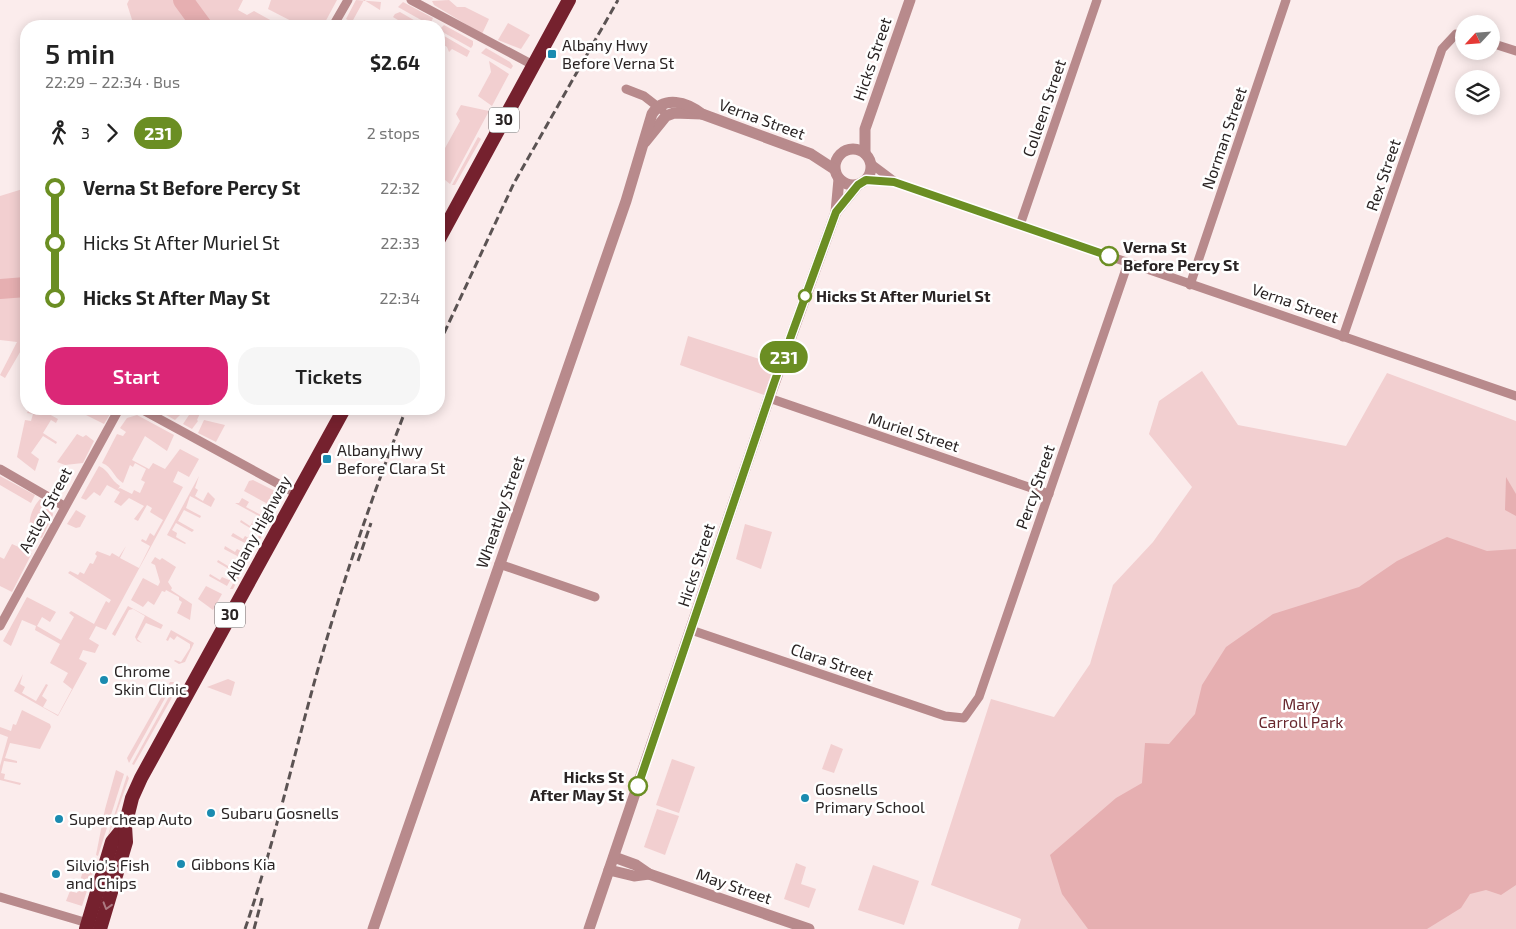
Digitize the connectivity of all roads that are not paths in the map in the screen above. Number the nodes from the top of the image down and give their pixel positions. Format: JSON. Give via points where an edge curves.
{"nodes":[{"id":1,"x":348,"y":0,"type":"edge"},
{"id":2,"x":411,"y":0,"type":"edge"},
{"id":3,"x":569,"y":0,"type":"edge"},
{"id":4,"x":910,"y":0,"type":"edge"},
{"id":5,"x":1097,"y":0,"type":"edge"},
{"id":6,"x":1286,"y":0,"type":"edge"},
{"id":7,"x":336,"y":20,"type":"edge"},
{"id":8,"x":1455,"y":35,"type":"edge"},
{"id":9,"x":1500,"y":46,"type":"edge"},
{"id":10,"x":1516,"y":51,"type":"edge"},
{"id":11,"x":533,"y":65,"type":"junction"},
{"id":12,"x":626,"y":90,"type":"dead end"},
{"id":13,"x":657,"y":106,"type":"junction"},
{"id":14,"x":702,"y":114,"type":"junction"},
{"id":15,"x":668,"y":115,"type":"junction"},
{"id":16,"x":865,"y":129,"type":"junction"},
{"id":17,"x":646,"y":142,"type":"junction"},
{"id":18,"x":846,"y":151,"type":"junction"},
{"id":19,"x":811,"y":154,"type":"junction"},
{"id":20,"x":868,"y":158,"type":"junction"},
{"id":21,"x":837,"y":174,"type":"junction"},
{"id":22,"x":894,"y":182,"type":"junction"},
{"id":23,"x":862,"y":183,"type":"junction"},
{"id":24,"x":836,"y":212,"type":"junction"},
{"id":25,"x":1020,"y":226,"type":"junction"},
{"id":26,"x":445,"y":228,"type":"edge"},
{"id":27,"x":1128,"y":263,"type":"junction"},
{"id":28,"x":1190,"y":285,"type":"junction"},
{"id":29,"x":1343,"y":337,"type":"junction"},
{"id":30,"x":1516,"y":396,"type":"edge"},
{"id":31,"x":769,"y":398,"type":"junction"},
{"id":32,"x":115,"y":415,"type":"edge"},
{"id":33,"x":152,"y":415,"type":"edge"},
{"id":34,"x":341,"y":415,"type":"edge"},
{"id":35,"x":0,"y":469,"type":"edge"},
{"id":36,"x":297,"y":494,"type":"junction"},
{"id":37,"x":1049,"y":494,"type":"junction"},
{"id":38,"x":64,"y":506,"type":"junction"},
{"id":39,"x":499,"y":564,"type":"junction"},
{"id":40,"x":595,"y":597,"type":"dead end"},
{"id":41,"x":0,"y":626,"type":"edge"},
{"id":42,"x":692,"y":630,"type":"junction"},
{"id":43,"x":964,"y":718,"type":"joint"},
{"id":44,"x":614,"y":857,"type":"junction"},
{"id":45,"x":609,"y":870,"type":"junction"},
{"id":46,"x":649,"y":874,"type":"junction"},
{"id":47,"x":0,"y":897,"type":"edge"},
{"id":48,"x":94,"y":927,"type":"edge"},
{"id":49,"x":374,"y":929,"type":"edge"},
{"id":50,"x":589,"y":929,"type":"edge"},
{"id":51,"x":809,"y":929,"type":"edge"}],
"edges":[{"from":1,"to":7,"type":"street"},
{"from":2,"to":11,"type":"street"},
{"from":3,"to":11,"type":"highway","number":"30"},
{"from":4,"to":16,"type":"street","name":"Hicks Street"},
{"from":5,"to":25,"type":"street","name":"Colleen Street"},
{"from":6,"to":28,"type":"street","name":"Norman Street"},
{"from":8,"to":29,"type":"street","name":"Rex Street","via":[[1442,49]]},
{"from":9,"to":10,"type":"street"},
{"from":11,"to":26,"type":"highway","number":"30"},
{"from":12,"to":13,"type":"street","via":[[644,96]]},
{"from":13,"to":14,"type":"street","name":"Verna Street","via":[[677,102]]},
{"from":13,"to":15,"type":"street"},
{"from":13,"to":17,"type":"street","name":"Wheatley Street","via":[[646,130]]},
{"from":14,"to":15,"type":"street","name":"Verna Street"},
{"from":14,"to":19,"type":"street","name":"Verna Street"},
{"from":15,"to":17,"type":"street"},
{"from":16,"to":18,"type":"street","name":"Hicks Street"},
{"from":16,"to":20,"type":"street","name":"Hicks Street"},
{"from":17,"to":39,"type":"street","name":"Wheatley Street"},
{"from":18,"to":19,"type":"street","name":"Verna Street"},
{"from":18,"to":20,"type":"street"},
{"from":18,"to":21,"type":"street","via":[[836,160]]},
{"from":19,"to":21,"type":"street","name":"Verna Street"},
{"from":20,"to":22,"type":"street","name":"Verna Street"},
{"from":20,"to":23,"type":"street","via":[[870,175]]},
{"from":21,"to":23,"type":"street","via":[[848,185]]},
{"from":21,"to":24,"type":"street","name":"Hicks Street"},
{"from":22,"to":23,"type":"street","name":"Verna Street"},
{"from":22,"to":25,"type":"street","name":"Verna Street"},
{"from":23,"to":24,"type":"street","name":"Hicks Street"},
{"from":24,"to":31,"type":"street","name":"Hicks Street"},
{"from":25,"to":27,"type":"street","name":"Verna Street"},
{"from":27,"to":28,"type":"street","name":"Verna Street"},
{"from":27,"to":37,"type":"street","name":"Percy Street"},
{"from":28,"to":29,"type":"street","name":"Verna Street"},
{"from":29,"to":30,"type":"street","name":"Verna Street"},
{"from":31,"to":37,"type":"street","name":"Muriel Street"},
{"from":31,"to":42,"type":"street","name":"Hicks Street"},
{"from":32,"to":38,"type":"street","name":"Astley Street"},
{"from":33,"to":36,"type":"street"},
{"from":34,"to":36,"type":"highway","name":"Albany Highway","number":"30"},
{"from":35,"to":38,"type":"street"},
{"from":36,"to":48,"type":"highway","name":"Albany Highway","number":"30","via":[[141,778],[125,826],[112,842]]},
{"from":37,"to":43,"type":"street","name":"Percy Street","via":[[979,697]]},
{"from":38,"to":41,"type":"street","name":"Astley Street"},
{"from":39,"to":40,"type":"street"},
{"from":39,"to":49,"type":"street","name":"Wheatley Street"},
{"from":42,"to":43,"type":"street","name":"Clara Street","via":[[945,716]]},
{"from":42,"to":44,"type":"street","name":"Hicks Street"},
{"from":44,"to":45,"type":"street","name":"Hicks Street"},
{"from":44,"to":46,"type":"street","name":"May Street"},
{"from":45,"to":46,"type":"street","name":"May Street","via":[[634,876]]},
{"from":45,"to":50,"type":"street","name":"Hicks Street"},
{"from":46,"to":51,"type":"street","name":"May Street"},
{"from":47,"to":48,"type":"street"}]}
